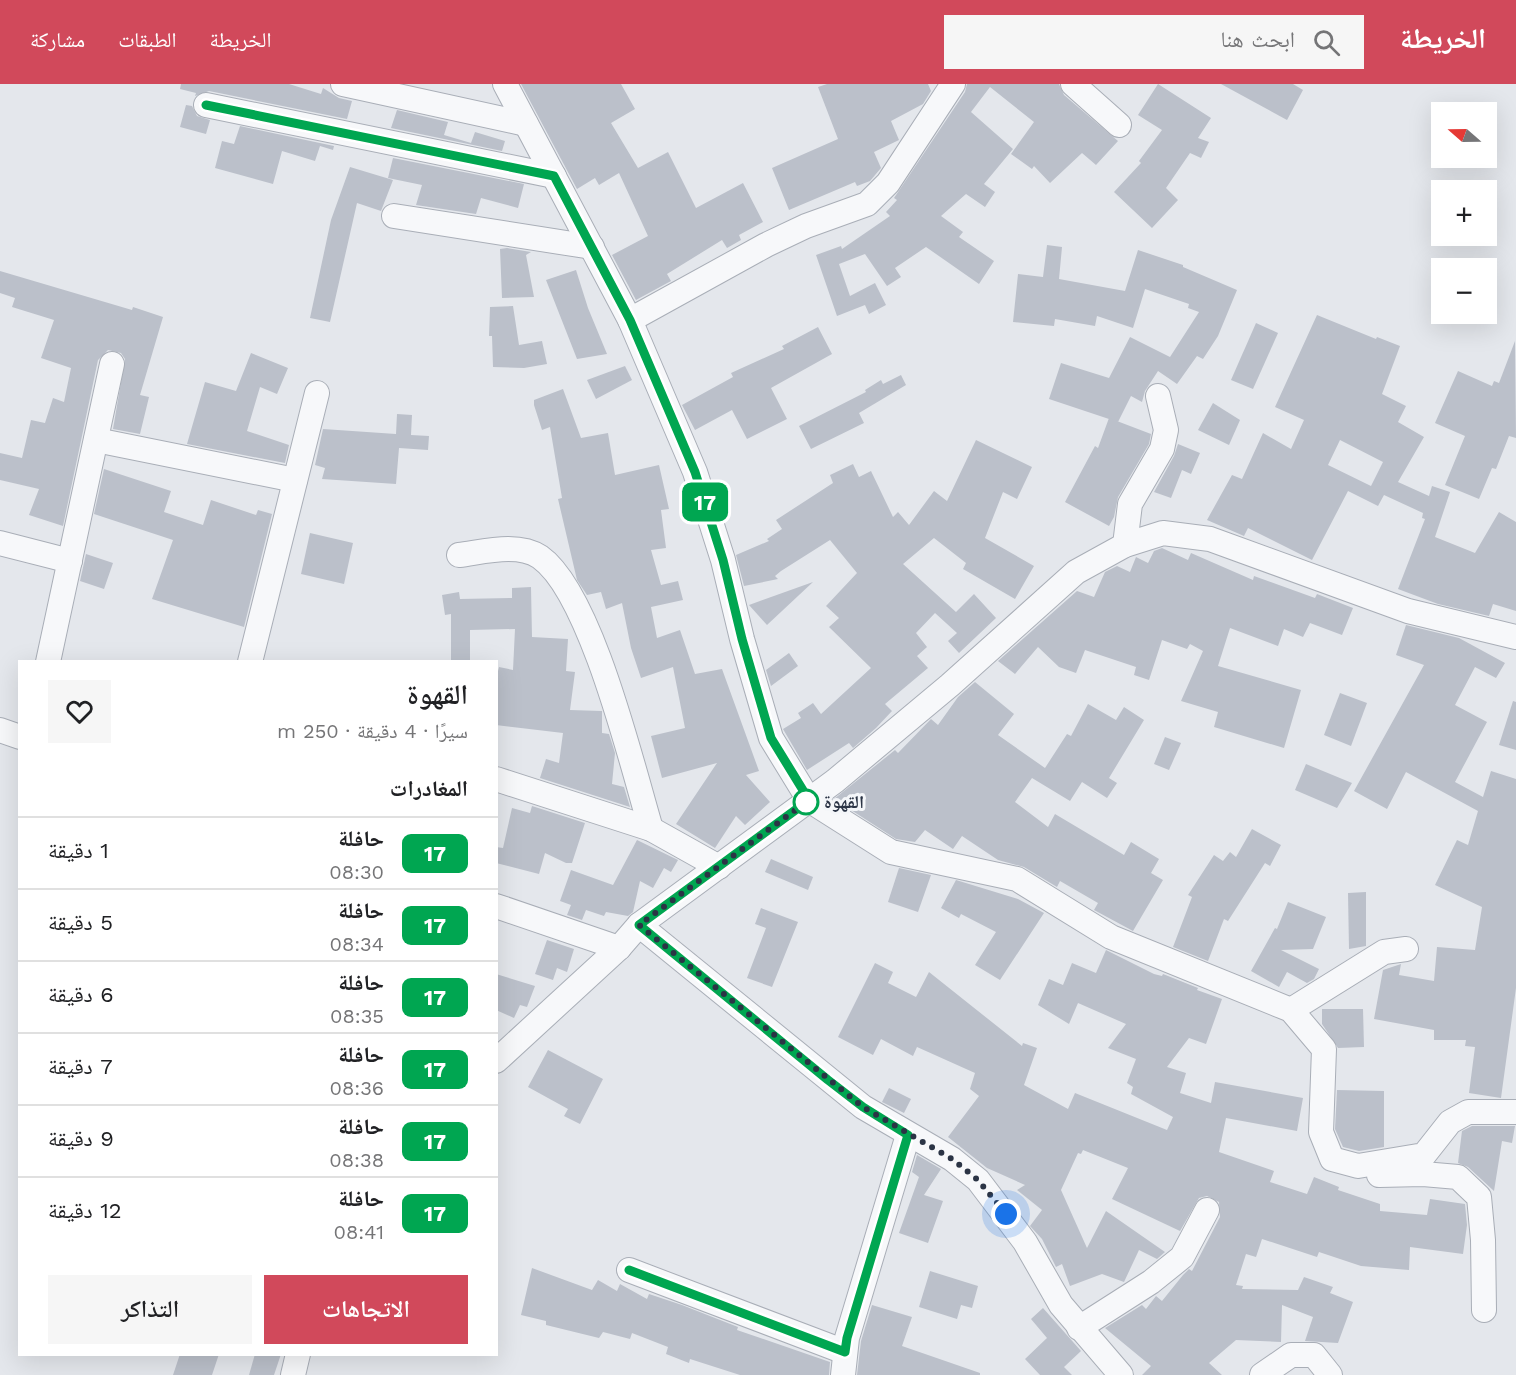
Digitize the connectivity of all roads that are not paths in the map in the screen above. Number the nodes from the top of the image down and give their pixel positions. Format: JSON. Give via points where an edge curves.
{"nodes":[{"id":1,"x":343,"y":84,"type":"edge"},
{"id":2,"x":505,"y":84,"type":"edge"},
{"id":3,"x":953,"y":84,"type":"edge"},
{"id":4,"x":1073,"y":84,"type":"edge"},
{"id":5,"x":206,"y":105,"type":"dead end"},
{"id":6,"x":526,"y":124,"type":"junction"},
{"id":7,"x":1119,"y":125,"type":"dead end"},
{"id":8,"x":554,"y":176,"type":"junction"},
{"id":9,"x":394,"y":216,"type":"dead end"},
{"id":10,"x":592,"y":248,"type":"junction"},
{"id":11,"x":630,"y":320,"type":"junction"},
{"id":12,"x":112,"y":364,"type":"dead end"},
{"id":13,"x":317,"y":393,"type":"dead end"},
{"id":14,"x":1158,"y":396,"type":"dead end"},
{"id":15,"x":96,"y":440,"type":"junction"},
{"id":16,"x":295,"y":480,"type":"junction"},
{"id":17,"x":0,"y":543,"type":"edge"},
{"id":18,"x":1125,"y":545,"type":"junction"},
{"id":19,"x":459,"y":555,"type":"dead end"},
{"id":20,"x":70,"y":561,"type":"junction"},
{"id":21,"x":1516,"y":637,"type":"edge"},
{"id":22,"x":48,"y":660,"type":"edge"},
{"id":23,"x":250,"y":660,"type":"edge"},
{"id":24,"x":0,"y":730,"type":"edge"},
{"id":25,"x":18,"y":736,"type":"edge"},
{"id":26,"x":498,"y":780,"type":"edge"},
{"id":27,"x":809,"y":800,"type":"junction"},
{"id":28,"x":651,"y":829,"type":"junction"},
{"id":29,"x":719,"y":867,"type":"junction"},
{"id":30,"x":498,"y":907,"type":"edge"},
{"id":31,"x":639,"y":925,"type":"junction"},
{"id":32,"x":619,"y":948,"type":"junction"},
{"id":33,"x":1406,"y":949,"type":"dead end"},
{"id":34,"x":1291,"y":1010,"type":"junction"},
{"id":35,"x":498,"y":1059,"type":"edge"},
{"id":36,"x":1516,"y":1112,"type":"edge"},
{"id":37,"x":908,"y":1135,"type":"junction"},
{"id":38,"x":1358,"y":1166,"type":"junction"},
{"id":39,"x":1207,"y":1210,"type":"dead end"},
{"id":40,"x":629,"y":1270,"type":"dead end"},
{"id":41,"x":1484,"y":1310,"type":"dead end"},
{"id":42,"x":1079,"y":1328,"type":"junction"},
{"id":43,"x":298,"y":1356,"type":"edge"},
{"id":44,"x":844,"y":1363,"type":"edge"},
{"id":45,"x":293,"y":1375,"type":"edge"},
{"id":46,"x":1121,"y":1375,"type":"edge"},
{"id":47,"x":1262,"y":1375,"type":"edge"},
{"id":48,"x":1330,"y":1375,"type":"edge"}],
"edges":[{"from":1,"to":6,"type":"street"},
{"from":2,"to":6,"type":"street"},
{"from":3,"to":11,"type":"street","via":[[888,183],[867,204],[766,245]]},
{"from":4,"to":7,"type":"street"},
{"from":5,"to":8,"type":"street"},
{"from":6,"to":8,"type":"street"},
{"from":8,"to":10,"type":"street"},
{"from":9,"to":10,"type":"street"},
{"from":10,"to":11,"type":"street"},
{"from":11,"to":27,"type":"street","via":[[695,472],[771,738]]},
{"from":12,"to":15,"type":"street"},
{"from":13,"to":16,"type":"street"},
{"from":14,"to":18,"type":"street","via":[[1166,430],[1164,440],[1130,504]]},
{"from":15,"to":16,"type":"street"},
{"from":15,"to":20,"type":"street"},
{"from":16,"to":23,"type":"street"},
{"from":17,"to":20,"type":"street"},
{"from":18,"to":21,"type":"street","via":[[1163,533],[1210,539],[1408,611]]},
{"from":18,"to":27,"type":"street","via":[[1076,572],[950,685]]},
{"from":19,"to":28,"type":"street","via":[[511,549],[538,556],[564,581],[600,662]]},
{"from":20,"to":22,"type":"street"},
{"from":24,"to":25,"type":"street"},
{"from":26,"to":28,"type":"street"},
{"from":27,"to":29,"type":"street"},
{"from":27,"to":34,"type":"street","via":[[891,852],[1017,879],[1111,938]]},
{"from":28,"to":29,"type":"street"},
{"from":29,"to":31,"type":"street"},
{"from":30,"to":32,"type":"street"},
{"from":31,"to":32,"type":"street"},
{"from":31,"to":37,"type":"street","via":[[828,1080]]},
{"from":32,"to":35,"type":"street"},
{"from":33,"to":34,"type":"street","via":[[1384,952]]},
{"from":34,"to":38,"type":"street","via":[[1324,1049],[1321,1132],[1332,1160]]},
{"from":36,"to":38,"type":"street","via":[[1468,1112],[1450,1122],[1424,1155]]},
{"from":37,"to":42,"type":"street","via":[[952,1159],[978,1180],[1025,1242],[1061,1305]]},
{"from":37,"to":44,"type":"street","via":[[847,1338]]},
{"from":38,"to":41,"type":"street","via":[[1374,1176],[1458,1177],[1479,1197]]},
{"from":39,"to":42,"type":"street","via":[[1182,1257]]},
{"from":40,"to":44,"type":"street"},
{"from":42,"to":46,"type":"street"},
{"from":43,"to":45,"type":"street"},
{"from":47,"to":48,"type":"street","via":[[1291,1355],[1314,1355]]}]}
